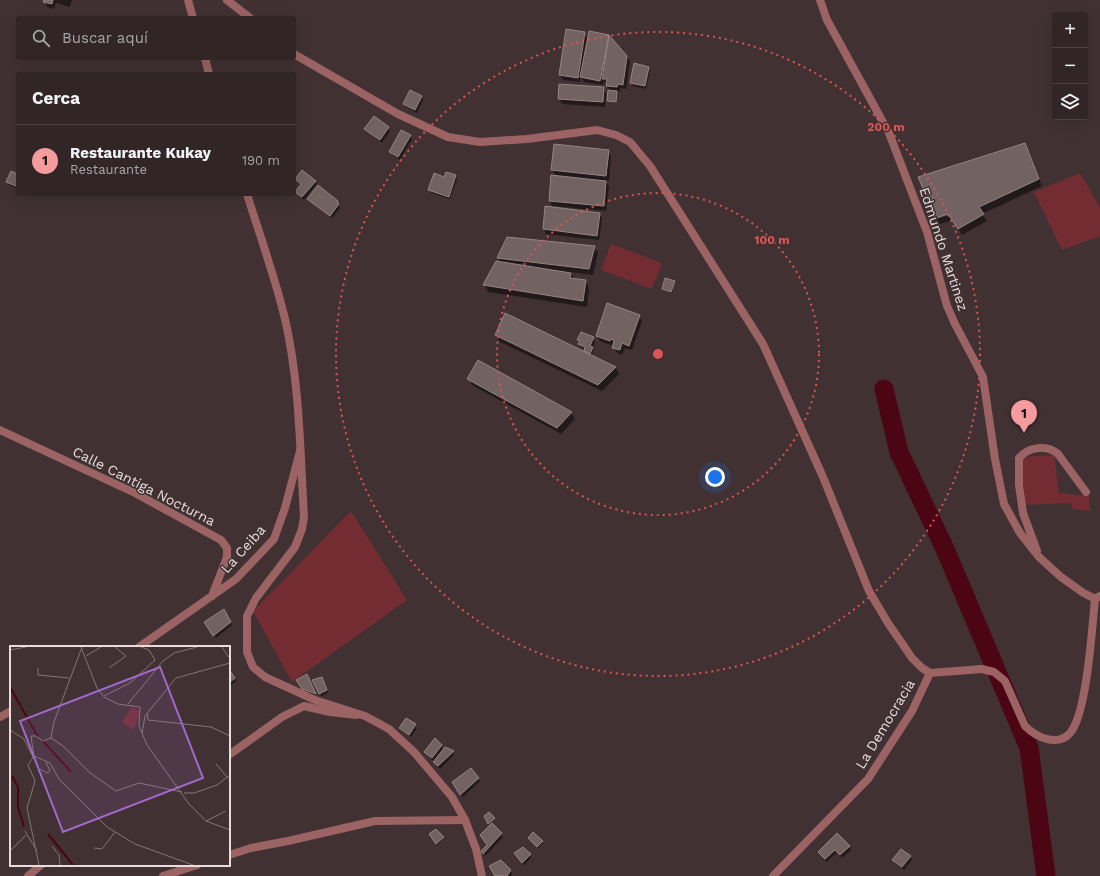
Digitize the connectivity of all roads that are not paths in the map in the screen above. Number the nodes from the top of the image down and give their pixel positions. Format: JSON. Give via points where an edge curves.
{"nodes":[{"id":1,"x":188,"y":0,"type":"edge"},
{"id":2,"x":228,"y":0,"type":"edge"},
{"id":3,"x":820,"y":0,"type":"edge"},
{"id":4,"x":192,"y":16,"type":"edge"},
{"id":5,"x":248,"y":16,"type":"edge"},
{"id":6,"x":296,"y":55,"type":"edge"},
{"id":7,"x":206,"y":60,"type":"edge"},
{"id":8,"x":208,"y":72,"type":"edge"},
{"id":9,"x":248,"y":196,"type":"edge"},
{"id":10,"x":0,"y":430,"type":"edge"},
{"id":11,"x":300,"y":450,"type":"junction"},
{"id":12,"x":1086,"y":492,"type":"dead end"},
{"id":13,"x":1039,"y":557,"type":"junction"},
{"id":14,"x":212,"y":596,"type":"junction"},
{"id":15,"x":1098,"y":597,"type":"edge"},
{"id":16,"x":140,"y":646,"type":"edge"},
{"id":17,"x":930,"y":673,"type":"junction"},
{"id":18,"x":10,"y":712,"type":"edge"},
{"id":19,"x":365,"y":716,"type":"junction"},
{"id":20,"x":0,"y":717,"type":"edge"},
{"id":21,"x":230,"y":754,"type":"edge"},
{"id":22,"x":465,"y":820,"type":"junction"},
{"id":23,"x":230,"y":855,"type":"edge"},
{"id":24,"x":40,"y":866,"type":"edge"},
{"id":25,"x":194,"y":866,"type":"edge"},
{"id":26,"x":28,"y":876,"type":"edge"},
{"id":27,"x":163,"y":876,"type":"edge"},
{"id":28,"x":482,"y":876,"type":"edge"},
{"id":29,"x":773,"y":876,"type":"edge"}],
"edges":[{"from":1,"to":4,"type":"street"},
{"from":2,"to":5,"type":"street"},
{"from":3,"to":13,"type":"street","name":"Edmundo Martinez","via":[[827,20],[889,133],[928,232],[947,306],[984,377],[1004,504],[1020,533]]},
{"from":6,"to":17,"type":"street","via":[[398,114],[448,137],[480,142],[597,130],[630,142],[650,166],[763,344],[824,477],[869,591],[912,658]]},
{"from":7,"to":8,"type":"street"},
{"from":9,"to":11,"type":"street","via":[[285,320],[294,373]]},
{"from":10,"to":14,"type":"street","name":"Calle Cantiga Nocturna","via":[[135,493],[221,540],[227,548],[227,557]]},
{"from":11,"to":14,"type":"street","name":"La Ceiba","via":[[274,539],[236,579]]},
{"from":11,"to":19,"type":"street","via":[[304,517],[302,529],[295,547],[256,598],[247,616],[247,652],[253,667],[264,678],[315,700]]},
{"from":12,"to":13,"type":"street","via":[[1052,449],[1044,447],[1029,451],[1019,458],[1023,513]]},
{"from":13,"to":15,"type":"street","name":"Edmundo Martinez","via":[[1082,592]]},
{"from":14,"to":16,"type":"street","name":"La Ceiba"},
{"from":15,"to":17,"type":"street","name":"La Democracia","via":[[1082,703],[1070,732],[1063,738],[1052,740],[1030,732],[1004,681],[994,672],[982,669]]},
{"from":17,"to":29,"type":"street","name":"La Democracia","via":[[912,711],[868,779]]},
{"from":18,"to":20,"type":"street"},
{"from":19,"to":21,"type":"street","via":[[304,706],[282,717]]},
{"from":19,"to":22,"type":"street","via":[[389,729],[414,752],[452,797]]},
{"from":22,"to":23,"type":"street","via":[[375,821]]},
{"from":22,"to":28,"type":"street","via":[[476,849]]},
{"from":24,"to":26,"type":"street"},
{"from":25,"to":27,"type":"street"}]}
